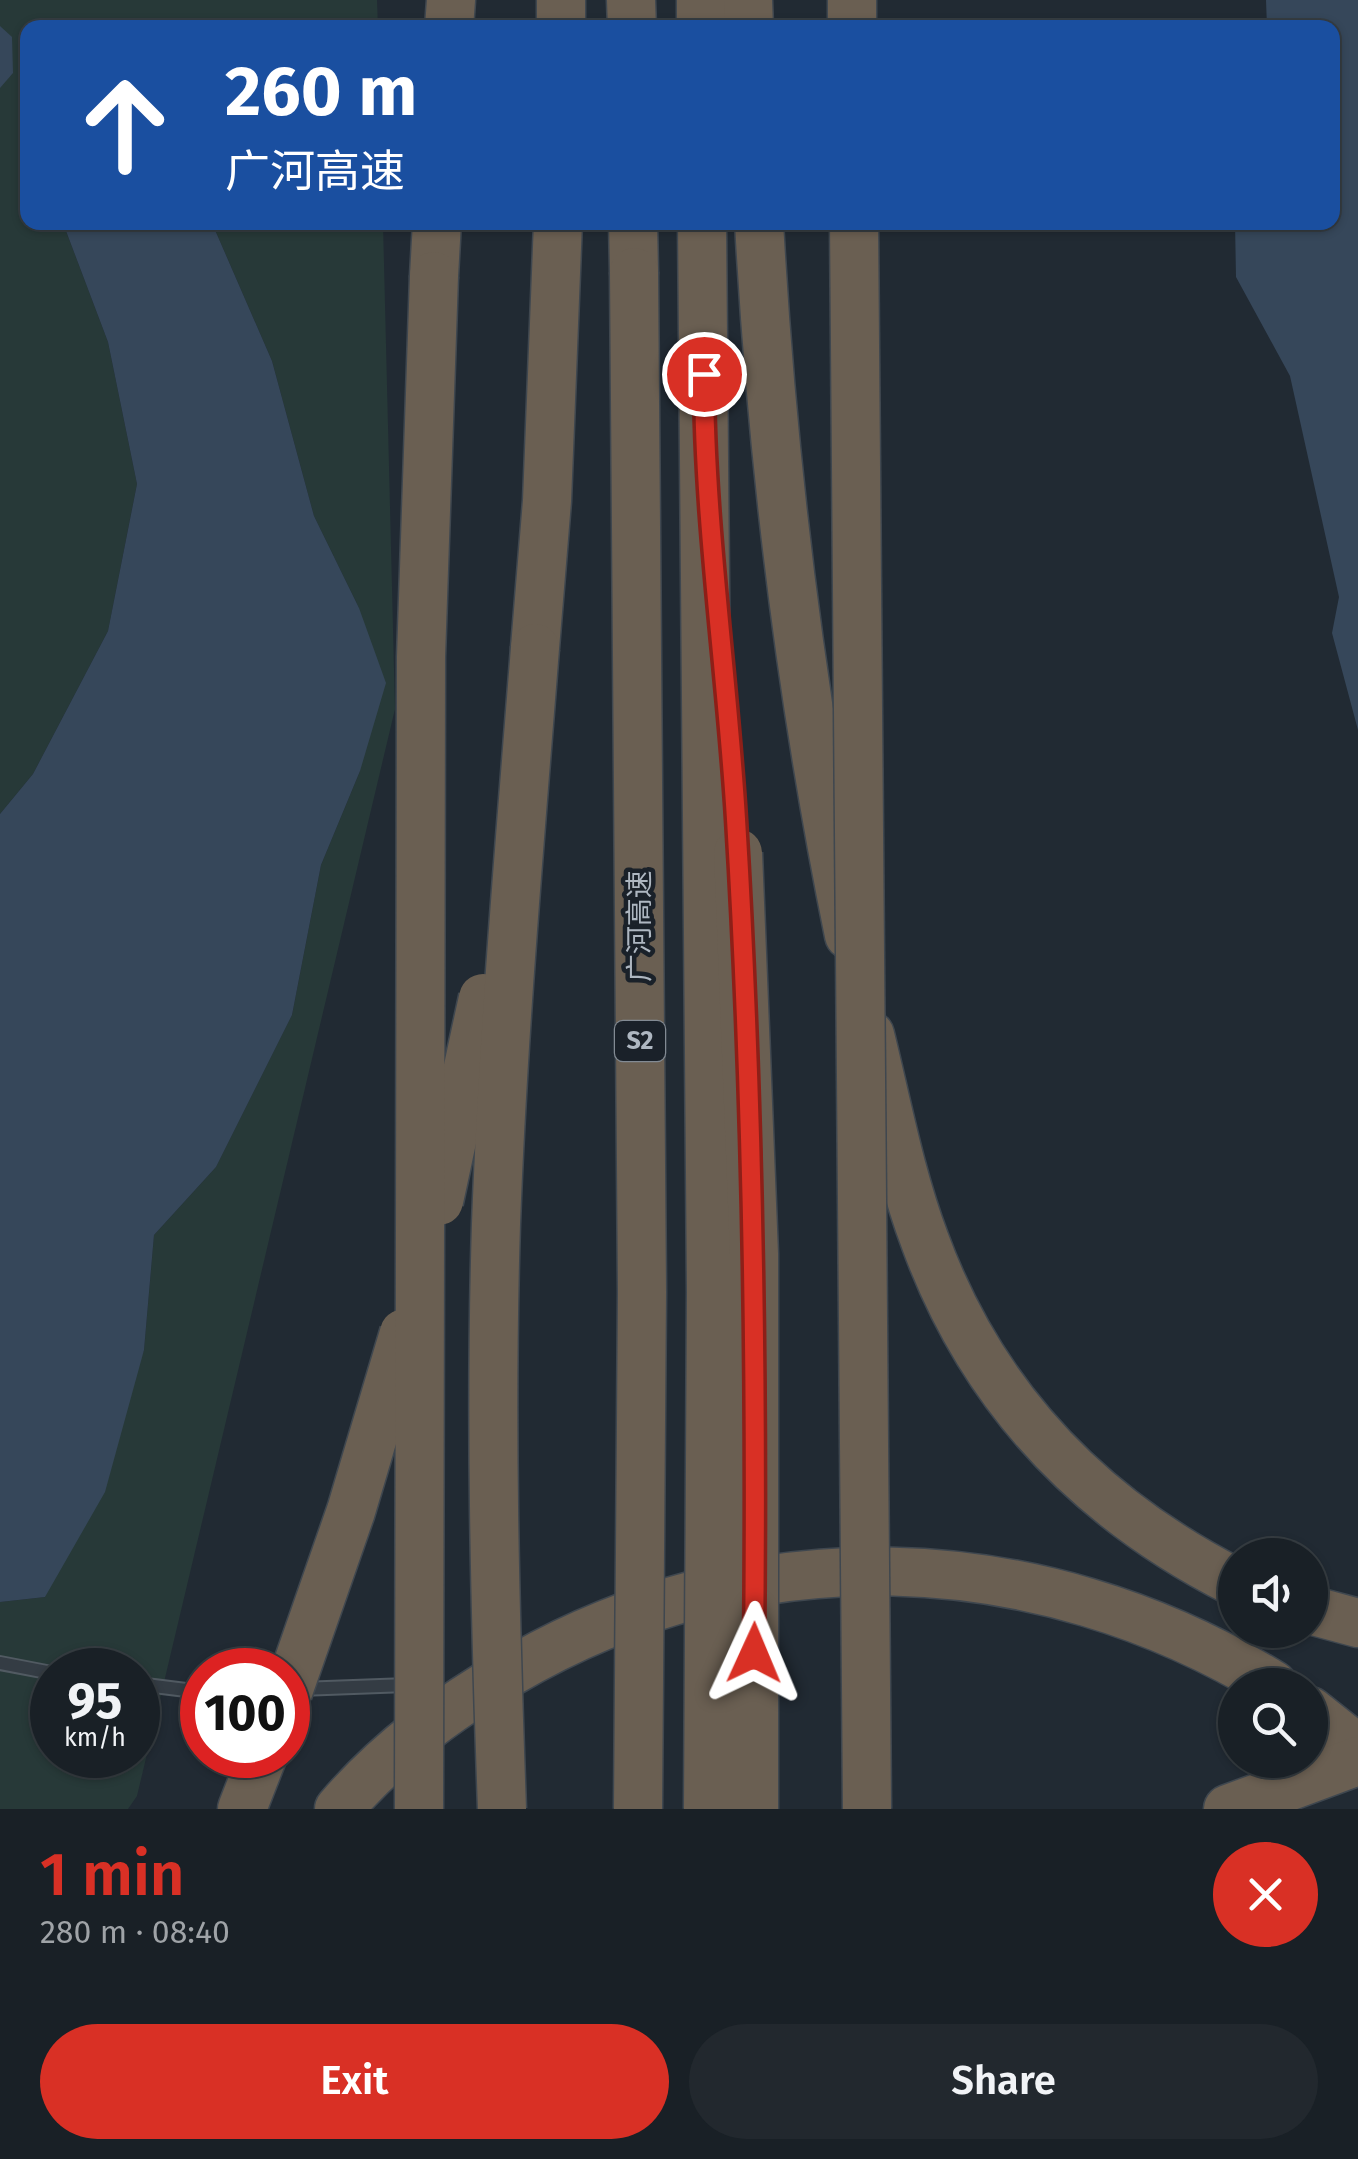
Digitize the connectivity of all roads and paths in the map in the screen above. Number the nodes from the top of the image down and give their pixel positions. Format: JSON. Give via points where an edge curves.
{"nodes":[{"id":1,"x":436,"y":230,"type":"edge"},
{"id":2,"x":558,"y":230,"type":"edge"},
{"id":3,"x":633,"y":230,"type":"edge"},
{"id":4,"x":702,"y":230,"type":"edge"},
{"id":5,"x":760,"y":230,"type":"edge"},
{"id":6,"x":854,"y":230,"type":"edge"},
{"id":7,"x":704,"y":449,"type":"junction"},
{"id":8,"x":535,"y":648,"type":"junction"},
{"id":9,"x":1218,"y":1572,"type":"edge"},
{"id":10,"x":1328,"y":1615,"type":"edge"},
{"id":11,"x":1358,"y":1623,"type":"edge"},
{"id":12,"x":303,"y":1648,"type":"edge"},
{"id":13,"x":0,"y":1664,"type":"edge"},
{"id":14,"x":1242,"y":1668,"type":"edge"},
{"id":15,"x":30,"y":1669,"type":"edge"},
{"id":16,"x":407,"y":1684,"type":"dead end"},
{"id":17,"x":310,"y":1690,"type":"edge"},
{"id":18,"x":1328,"y":1725,"type":"edge"},
{"id":19,"x":1358,"y":1749,"type":"edge"},
{"id":20,"x":1358,"y":1761,"type":"edge"},
{"id":21,"x":255,"y":1778,"type":"edge"},
{"id":22,"x":242,"y":1809,"type":"edge"},
{"id":23,"x":339,"y":1809,"type":"edge"},
{"id":24,"x":420,"y":1809,"type":"edge"},
{"id":25,"x":502,"y":1809,"type":"edge"},
{"id":26,"x":638,"y":1809,"type":"edge"},
{"id":27,"x":708,"y":1809,"type":"edge"},
{"id":28,"x":754,"y":1809,"type":"edge"},
{"id":29,"x":867,"y":1809,"type":"edge"},
{"id":30,"x":1228,"y":1809,"type":"edge"}],
"edges":[{"from":1,"to":24,"type":"highway","bridge":true,"via":[[422,657]]},
{"from":2,"to":8,"type":"highway"},
{"from":3,"to":26,"type":"highway","name":"广河高速","number":"S2","bridge":true,"via":[[642,1292]]},
{"from":4,"to":7,"type":"highway","bridge":true},
{"from":5,"to":9,"type":"highway","bridge":true,"via":[[786,548],[809,715],[860,991],[924,1240],[968,1337],[1042,1438],[1148,1533]]},
{"from":6,"to":29,"type":"highway","bridge":true},
{"from":7,"to":27,"type":"highway","bridge":true},
{"from":7,"to":28,"type":"highway","bridge":true,"via":[[736,820],[748,1057]]},
{"from":8,"to":12,"type":"highway","bridge":true,"via":[[494,940],[433,1228],[352,1511]]},
{"from":8,"to":25,"type":"highway","bridge":true,"via":[[496,1224],[494,1573]]},
{"from":10,"to":11,"type":"highway"},
{"from":13,"to":15,"type":"lane"},
{"from":14,"to":23,"type":"highway","bridge":true,"via":[[1125,1612],[1022,1584],[887,1570],[766,1579],[648,1608],[536,1656],[434,1722]]},
{"from":16,"to":17,"type":"lane"},
{"from":18,"to":19,"type":"highway"},
{"from":20,"to":30,"type":"highway"},
{"from":21,"to":22,"type":"highway"}]}
